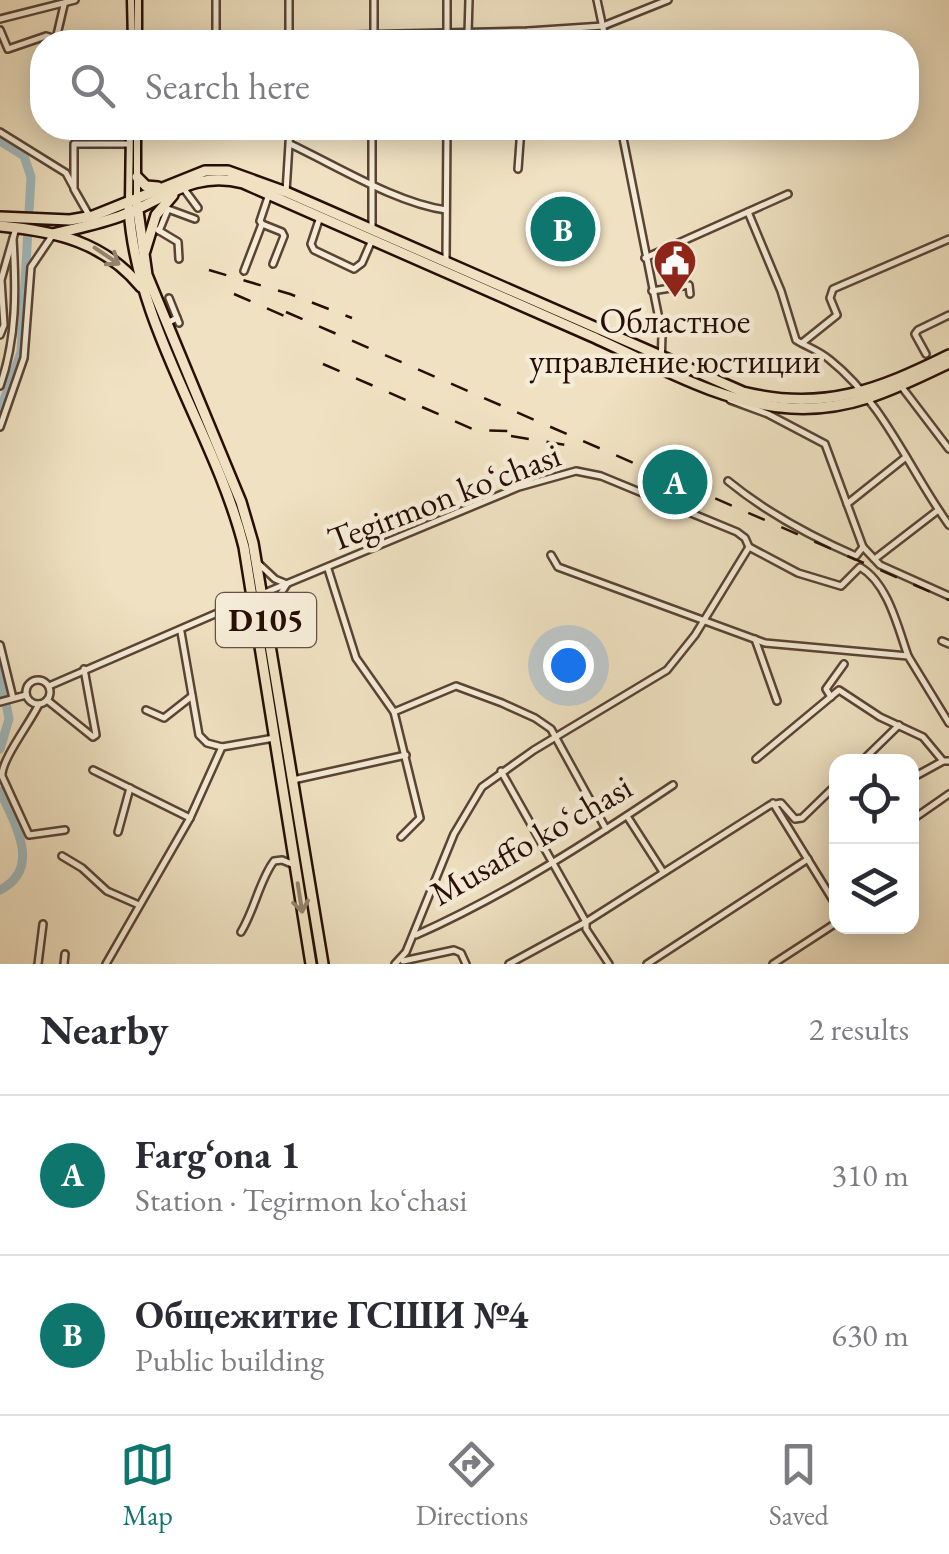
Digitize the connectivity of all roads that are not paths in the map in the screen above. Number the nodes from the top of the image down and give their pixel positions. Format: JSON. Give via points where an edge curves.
{"nodes":[{"id":1,"x":75,"y":0,"type":"edge"},
{"id":2,"x":134,"y":0,"type":"edge"},
{"id":3,"x":216,"y":0,"type":"edge"},
{"id":4,"x":289,"y":0,"type":"edge"},
{"id":5,"x":374,"y":0,"type":"edge"},
{"id":6,"x":447,"y":0,"type":"edge"},
{"id":7,"x":469,"y":0,"type":"edge"},
{"id":8,"x":597,"y":0,"type":"edge"},
{"id":9,"x":668,"y":0,"type":"edge"},
{"id":10,"x":64,"y":5,"type":"junction"},
{"id":11,"x":0,"y":19,"type":"edge"},
{"id":12,"x":602,"y":26,"type":"junction"},
{"id":13,"x":0,"y":30,"type":"edge"},
{"id":14,"x":58,"y":30,"type":"edge"},
{"id":15,"x":135,"y":30,"type":"edge"},
{"id":16,"x":216,"y":30,"type":"edge"},
{"id":17,"x":289,"y":30,"type":"edge"},
{"id":18,"x":374,"y":30,"type":"edge"},
{"id":19,"x":447,"y":30,"type":"edge"},
{"id":20,"x":468,"y":30,"type":"edge"},
{"id":21,"x":553,"y":30,"type":"edge"},
{"id":22,"x":603,"y":30,"type":"edge"},
{"id":23,"x":30,"y":41,"type":"edge"},
{"id":24,"x":0,"y":132,"type":"edge"},
{"id":25,"x":131,"y":140,"type":"edge"},
{"id":26,"x":134,"y":140,"type":"edge"},
{"id":27,"x":290,"y":140,"type":"edge"},
{"id":28,"x":372,"y":140,"type":"edge"},
{"id":29,"x":447,"y":140,"type":"edge"},
{"id":30,"x":520,"y":140,"type":"edge"},
{"id":31,"x":623,"y":140,"type":"edge"},
{"id":32,"x":130,"y":144,"type":"junction"},
{"id":33,"x":290,"y":144,"type":"junction"},
{"id":34,"x":518,"y":169,"type":"dead end"},
{"id":35,"x":136,"y":177,"type":"junction"},
{"id":36,"x":374,"y":184,"type":"junction"},
{"id":37,"x":161,"y":187,"type":"junction"},
{"id":38,"x":182,"y":187,"type":"junction"},
{"id":39,"x":74,"y":188,"type":"junction"},
{"id":40,"x":269,"y":194,"type":"junction"},
{"id":41,"x":788,"y":194,"type":"dead end"},
{"id":42,"x":285,"y":197,"type":"junction"},
{"id":43,"x":133,"y":206,"type":"junction"},
{"id":44,"x":198,"y":208,"type":"dead end"},
{"id":45,"x":446,"y":210,"type":"junction"},
{"id":46,"x":748,"y":212,"type":"junction"},
{"id":47,"x":0,"y":217,"type":"edge"},
{"id":48,"x":90,"y":217,"type":"junction"},
{"id":49,"x":320,"y":217,"type":"junction"},
{"id":50,"x":195,"y":219,"type":"dead end"},
{"id":51,"x":18,"y":223,"type":"junction"},
{"id":52,"x":37,"y":224,"type":"junction"},
{"id":53,"x":262,"y":224,"type":"junction"},
{"id":54,"x":0,"y":226,"type":"edge"},
{"id":55,"x":155,"y":229,"type":"junction"},
{"id":56,"x":54,"y":234,"type":"junction"},
{"id":57,"x":372,"y":236,"type":"junction"},
{"id":58,"x":13,"y":239,"type":"junction"},
{"id":59,"x":949,"y":239,"type":"edge"},
{"id":60,"x":645,"y":258,"type":"junction"},
{"id":61,"x":179,"y":259,"type":"dead end"},
{"id":62,"x":144,"y":263,"type":"junction"},
{"id":63,"x":273,"y":264,"type":"dead end"},
{"id":64,"x":446,"y":265,"type":"junction"},
{"id":65,"x":244,"y":271,"type":"dead end"},
{"id":66,"x":652,"y":291,"type":"junction"},
{"id":67,"x":690,"y":294,"type":"dead end"},
{"id":68,"x":168,"y":298,"type":"dead end"},
{"id":69,"x":146,"y":299,"type":"junction"},
{"id":70,"x":949,"y":316,"type":"edge"},
{"id":71,"x":174,"y":322,"type":"junction"},
{"id":72,"x":0,"y":334,"type":"edge"},
{"id":73,"x":802,"y":343,"type":"junction"},
{"id":74,"x":926,"y":354,"type":"dead end"},
{"id":75,"x":949,"y":355,"type":"edge"},
{"id":76,"x":662,"y":363,"type":"junction"},
{"id":77,"x":949,"y":363,"type":"edge"},
{"id":78,"x":682,"y":383,"type":"dead end"},
{"id":79,"x":0,"y":386,"type":"edge"},
{"id":80,"x":901,"y":386,"type":"junction"},
{"id":81,"x":864,"y":396,"type":"junction"},
{"id":82,"x":0,"y":427,"type":"edge"},
{"id":83,"x":949,"y":449,"type":"edge"},
{"id":84,"x":906,"y":456,"type":"junction"},
{"id":85,"x":728,"y":481,"type":"dead end"},
{"id":86,"x":846,"y":504,"type":"junction"},
{"id":87,"x":938,"y":510,"type":"junction"},
{"id":88,"x":949,"y":525,"type":"edge"},
{"id":89,"x":863,"y":546,"type":"junction"},
{"id":90,"x":750,"y":547,"type":"junction"},
{"id":91,"x":552,"y":555,"type":"dead end"},
{"id":92,"x":876,"y":558,"type":"junction"},
{"id":93,"x":256,"y":562,"type":"junction"},
{"id":94,"x":328,"y":569,"type":"junction"},
{"id":95,"x":287,"y":584,"type":"junction"},
{"id":96,"x":262,"y":594,"type":"junction"},
{"id":97,"x":949,"y":596,"type":"edge"},
{"id":98,"x":251,"y":599,"type":"junction"},
{"id":99,"x":266,"y":616,"type":"junction"},
{"id":100,"x":703,"y":623,"type":"junction"},
{"id":101,"x":180,"y":631,"type":"junction"},
{"id":102,"x":755,"y":639,"type":"junction"},
{"id":103,"x":0,"y":645,"type":"edge"},
{"id":104,"x":908,"y":656,"type":"junction"},
{"id":105,"x":844,"y":664,"type":"dead end"},
{"id":106,"x":84,"y":669,"type":"junction"},
{"id":107,"x":49,"y":686,"type":"junction"},
{"id":108,"x":26,"y":695,"type":"junction"},
{"id":109,"x":192,"y":696,"type":"junction"},
{"id":110,"x":831,"y":696,"type":"junction"},
{"id":111,"x":13,"y":698,"type":"junction"},
{"id":112,"x":47,"y":700,"type":"junction"},
{"id":113,"x":777,"y":701,"type":"dead end"},
{"id":114,"x":0,"y":702,"type":"edge"},
{"id":115,"x":39,"y":704,"type":"junction"},
{"id":116,"x":146,"y":710,"type":"dead end"},
{"id":117,"x":394,"y":712,"type":"junction"},
{"id":118,"x":949,"y":723,"type":"edge"},
{"id":119,"x":898,"y":725,"type":"junction"},
{"id":120,"x":557,"y":737,"type":"junction"},
{"id":121,"x":274,"y":738,"type":"junction"},
{"id":122,"x":222,"y":747,"type":"junction"},
{"id":123,"x":869,"y":754,"type":"edge"},
{"id":124,"x":406,"y":755,"type":"junction"},
{"id":125,"x":756,"y":759,"type":"dead end"},
{"id":126,"x":946,"y":761,"type":"edge"},
{"id":127,"x":93,"y":770,"type":"dead end"},
{"id":128,"x":501,"y":771,"type":"junction"},
{"id":129,"x":919,"y":774,"type":"edge"},
{"id":130,"x":293,"y":780,"type":"junction"},
{"id":131,"x":672,"y":785,"type":"dead end"},
{"id":132,"x":130,"y":788,"type":"junction"},
{"id":133,"x":829,"y":791,"type":"edge"},
{"id":134,"x":949,"y":794,"type":"edge"},
{"id":135,"x":773,"y":804,"type":"junction"},
{"id":136,"x":627,"y":816,"type":"junction"},
{"id":137,"x":919,"y":816,"type":"edge"},
{"id":138,"x":190,"y":818,"type":"junction"},
{"id":139,"x":606,"y":829,"type":"junction"},
{"id":140,"x":64,"y":830,"type":"dead end"},
{"id":141,"x":118,"y":832,"type":"dead end"},
{"id":142,"x":400,"y":837,"type":"dead end"},
{"id":143,"x":62,"y":856,"type":"dead end"},
{"id":144,"x":808,"y":860,"type":"junction"},
{"id":145,"x":550,"y":862,"type":"junction"},
{"id":146,"x":295,"y":866,"type":"junction"},
{"id":147,"x":663,"y":872,"type":"junction"},
{"id":148,"x":829,"y":894,"type":"edge"},
{"id":149,"x":139,"y":906,"type":"junction"},
{"id":150,"x":586,"y":922,"type":"junction"},
{"id":151,"x":43,"y":924,"type":"dead end"},
{"id":152,"x":829,"y":928,"type":"edge"},
{"id":153,"x":241,"y":932,"type":"dead end"},
{"id":154,"x":414,"y":936,"type":"junction"},
{"id":155,"x":66,"y":954,"type":"dead end"},
{"id":156,"x":400,"y":963,"type":"edge"},
{"id":157,"x":38,"y":964,"type":"edge"},
{"id":158,"x":64,"y":964,"type":"edge"},
{"id":159,"x":106,"y":964,"type":"edge"},
{"id":160,"x":311,"y":964,"type":"edge"},
{"id":161,"x":323,"y":964,"type":"edge"},
{"id":162,"x":466,"y":964,"type":"edge"},
{"id":163,"x":509,"y":964,"type":"edge"},
{"id":164,"x":609,"y":964,"type":"edge"},
{"id":165,"x":647,"y":964,"type":"edge"},
{"id":166,"x":773,"y":964,"type":"edge"}],
"edges":[{"from":1,"to":10,"type":"street"},
{"from":2,"to":15,"type":"main road"},
{"from":3,"to":16,"type":"street"},
{"from":4,"to":17,"type":"street"},
{"from":5,"to":18,"type":"street"},
{"from":6,"to":19,"type":"street"},
{"from":7,"to":20,"type":"street"},
{"from":8,"to":12,"type":"street"},
{"from":9,"to":12,"type":"street"},
{"from":10,"to":11,"type":"street"},
{"from":10,"to":14,"type":"street"},
{"from":12,"to":21,"type":"street"},
{"from":12,"to":22,"type":"street"},
{"from":13,"to":23,"type":"street","via":[[8,49]]},
{"from":24,"to":39,"type":"street","via":[[66,174]]},
{"from":25,"to":32,"type":"main road"},
{"from":26,"to":35,"type":"main road"},
{"from":27,"to":33,"type":"street"},
{"from":28,"to":36,"type":"street"},
{"from":29,"to":45,"type":"street"},
{"from":30,"to":34,"type":"street"},
{"from":31,"to":60,"type":"street"},
{"from":32,"to":39,"type":"street","via":[[74,144]]},
{"from":32,"to":43,"type":"main road"},
{"from":33,"to":36,"type":"street"},
{"from":33,"to":42,"type":"street"},
{"from":35,"to":37,"type":"highway"},
{"from":35,"to":43,"type":"main road"},
{"from":36,"to":45,"type":"street"},
{"from":36,"to":57,"type":"street"},
{"from":37,"to":42,"type":"highway","via":[[228,171]]},
{"from":37,"to":43,"type":"highway"},
{"from":38,"to":40,"type":"highway","via":[[225,178]]},
{"from":38,"to":43,"type":"highway"},
{"from":38,"to":44,"type":"street"},
{"from":38,"to":55,"type":"highway","via":[[161,207]]},
{"from":39,"to":48,"type":"street"},
{"from":40,"to":42,"type":"highway"},
{"from":40,"to":53,"type":"street"},
{"from":41,"to":46,"type":"street"},
{"from":42,"to":49,"type":"highway"},
{"from":42,"to":57,"type":"highway"},
{"from":43,"to":48,"type":"highway"},
{"from":43,"to":56,"type":"highway"},
{"from":43,"to":62,"type":"highway","number":"D105"},
{"from":43,"to":69,"type":"highway","number":"D105"},
{"from":45,"to":64,"type":"street"},
{"from":46,"to":60,"type":"street"},
{"from":46,"to":73,"type":"street"},
{"from":47,"to":51,"type":"highway"},
{"from":48,"to":52,"type":"highway"},
{"from":49,"to":57,"type":"highway"},
{"from":49,"to":57,"type":"street","via":[[310,244],[354,268]]},
{"from":50,"to":55,"type":"street","via":[[168,209]]},
{"from":51,"to":52,"type":"highway"},
{"from":51,"to":54,"type":"highway"},
{"from":51,"to":58,"type":"street"},
{"from":52,"to":56,"type":"highway"},
{"from":53,"to":63,"type":"street","via":[[284,236]]},
{"from":53,"to":65,"type":"street"},
{"from":55,"to":61,"type":"street","via":[[178,242]]},
{"from":55,"to":62,"type":"highway"},
{"from":56,"to":69,"type":"highway","one_way":true,"via":[[106,254]]},
{"from":56,"to":82,"type":"street","via":[[31,266],[24,358]]},
{"from":57,"to":64,"type":"highway"},
{"from":57,"to":76,"type":"highway"},
{"from":58,"to":72,"type":"street","via":[[2,280]]},
{"from":58,"to":79,"type":"street","via":[[12,348]]},
{"from":59,"to":73,"type":"street","via":[[834,289],[830,298],[837,315]]},
{"from":60,"to":66,"type":"street"},
{"from":62,"to":71,"type":"highway","number":"D105"},
{"from":64,"to":76,"type":"highway"},
{"from":66,"to":67,"type":"street","via":[[690,286]]},
{"from":66,"to":76,"type":"street"},
{"from":68,"to":71,"type":"street"},
{"from":69,"to":98,"type":"highway","number":"D105","via":[[232,506]]},
{"from":70,"to":74,"type":"street","via":[[918,330]]},
{"from":71,"to":93,"type":"highway","number":"D105","via":[[241,502]]},
{"from":73,"to":81,"type":"street","via":[[832,361]]},
{"from":75,"to":81,"type":"highway"},
{"from":76,"to":81,"type":"highway","via":[[774,399]]},
{"from":77,"to":80,"type":"highway"},
{"from":78,"to":86,"type":"street","via":[[820,439]]},
{"from":80,"to":81,"type":"highway"},
{"from":80,"to":83,"type":"street"},
{"from":81,"to":84,"type":"street"},
{"from":84,"to":86,"type":"street"},
{"from":84,"to":87,"type":"street"},
{"from":85,"to":89,"type":"street","via":[[823,542],[856,556]]},
{"from":86,"to":89,"type":"street"},
{"from":87,"to":88,"type":"street"},
{"from":87,"to":92,"type":"street"},
{"from":89,"to":92,"type":"street"},
{"from":90,"to":94,"type":"street","name":"Tegirmon koʻchasi","via":[[737,532],[586,470],[519,487]]},
{"from":90,"to":100,"type":"street"},
{"from":90,"to":104,"type":"street","name":"Tegirmon koʻchasi","via":[[833,586],[846,583],[860,567],[869,572],[896,616]]},
{"from":91,"to":100,"type":"street","via":[[558,567]]},
{"from":92,"to":97,"type":"street"},
{"from":93,"to":95,"type":"street"},
{"from":93,"to":96,"type":"highway","number":"D105"},
{"from":94,"to":95,"type":"street","name":"Tegirmon koʻchasi"},
{"from":94,"to":117,"type":"street","via":[[356,658]]},
{"from":95,"to":96,"type":"street","name":"Tegirmon koʻchasi"},
{"from":95,"to":99,"type":"street"},
{"from":96,"to":98,"type":"street","name":"Tegirmon koʻchasi"},
{"from":96,"to":99,"type":"highway","number":"D105"},
{"from":98,"to":101,"type":"street","name":"Tegirmon koʻchasi"},
{"from":98,"to":121,"type":"highway","number":"D105"},
{"from":99,"to":130,"type":"highway","number":"D105"},
{"from":100,"to":102,"type":"street"},
{"from":100,"to":120,"type":"street","via":[[668,670]]},
{"from":101,"to":106,"type":"street","name":"Tegirmon koʻchasi"},
{"from":101,"to":109,"type":"street"},
{"from":102,"to":104,"type":"street"},
{"from":102,"to":113,"type":"street"},
{"from":103,"to":111,"type":"street"},
{"from":104,"to":118,"type":"street"},
{"from":105,"to":110,"type":"street","via":[[826,690]]},
{"from":106,"to":107,"type":"street","name":"Tegirmon koʻchasi"},
{"from":106,"to":112,"type":"street","via":[[96,735]]},
{"from":107,"to":108,"type":"street","via":[[35,680]]},
{"from":107,"to":112,"type":"street"},
{"from":108,"to":111,"type":"street"},
{"from":108,"to":115,"type":"street"},
{"from":109,"to":116,"type":"street","via":[[164,718]]},
{"from":109,"to":122,"type":"street","via":[[201,739]]},
{"from":110,"to":119,"type":"street","via":[[842,690]]},
{"from":110,"to":125,"type":"street"},
{"from":111,"to":114,"type":"street"},
{"from":112,"to":115,"type":"street"},
{"from":115,"to":140,"type":"street","via":[[1,766],[2,776],[29,835]]},
{"from":117,"to":120,"type":"street","via":[[462,686],[535,718]]},
{"from":117,"to":124,"type":"street"},
{"from":119,"to":123,"type":"street"},
{"from":119,"to":126,"type":"street","via":[[923,737]]},
{"from":120,"to":128,"type":"street"},
{"from":120,"to":139,"type":"street"},
{"from":121,"to":122,"type":"street"},
{"from":121,"to":146,"type":"highway","number":"D105"},
{"from":122,"to":138,"type":"street"},
{"from":124,"to":130,"type":"street"},
{"from":124,"to":142,"type":"street","via":[[420,818]]},
{"from":126,"to":129,"type":"street"},
{"from":127,"to":132,"type":"street"},
{"from":128,"to":145,"type":"street"},
{"from":128,"to":154,"type":"street","via":[[466,812]]},
{"from":130,"to":161,"type":"highway","number":"D105"},
{"from":131,"to":136,"type":"street","name":"Musaffo koʻchasi"},
{"from":132,"to":138,"type":"street"},
{"from":132,"to":141,"type":"street"},
{"from":133,"to":135,"type":"street","via":[[798,820],[782,803]]},
{"from":134,"to":137,"type":"street"},
{"from":135,"to":144,"type":"street"},
{"from":135,"to":147,"type":"street"},
{"from":136,"to":139,"type":"street","name":"Musaffo koʻchasi"},
{"from":136,"to":147,"type":"street"},
{"from":138,"to":149,"type":"street"},
{"from":139,"to":145,"type":"street","name":"Musaffo koʻchasi"},
{"from":143,"to":149,"type":"street"},
{"from":144,"to":148,"type":"street"},
{"from":144,"to":165,"type":"street"},
{"from":145,"to":150,"type":"street"},
{"from":145,"to":154,"type":"street","name":"Musaffo koʻchasi"},
{"from":146,"to":153,"type":"street","via":[[274,861]]},
{"from":146,"to":160,"type":"highway","number":"D105","one_way":true},
{"from":147,"to":150,"type":"street"},
{"from":149,"to":159,"type":"street"},
{"from":150,"to":163,"type":"street"},
{"from":150,"to":164,"type":"street"},
{"from":151,"to":157,"type":"street"},
{"from":152,"to":166,"type":"street"},
{"from":154,"to":156,"type":"street"},
{"from":155,"to":158,"type":"street"},
{"from":156,"to":162,"type":"street","via":[[454,950]]}]}
